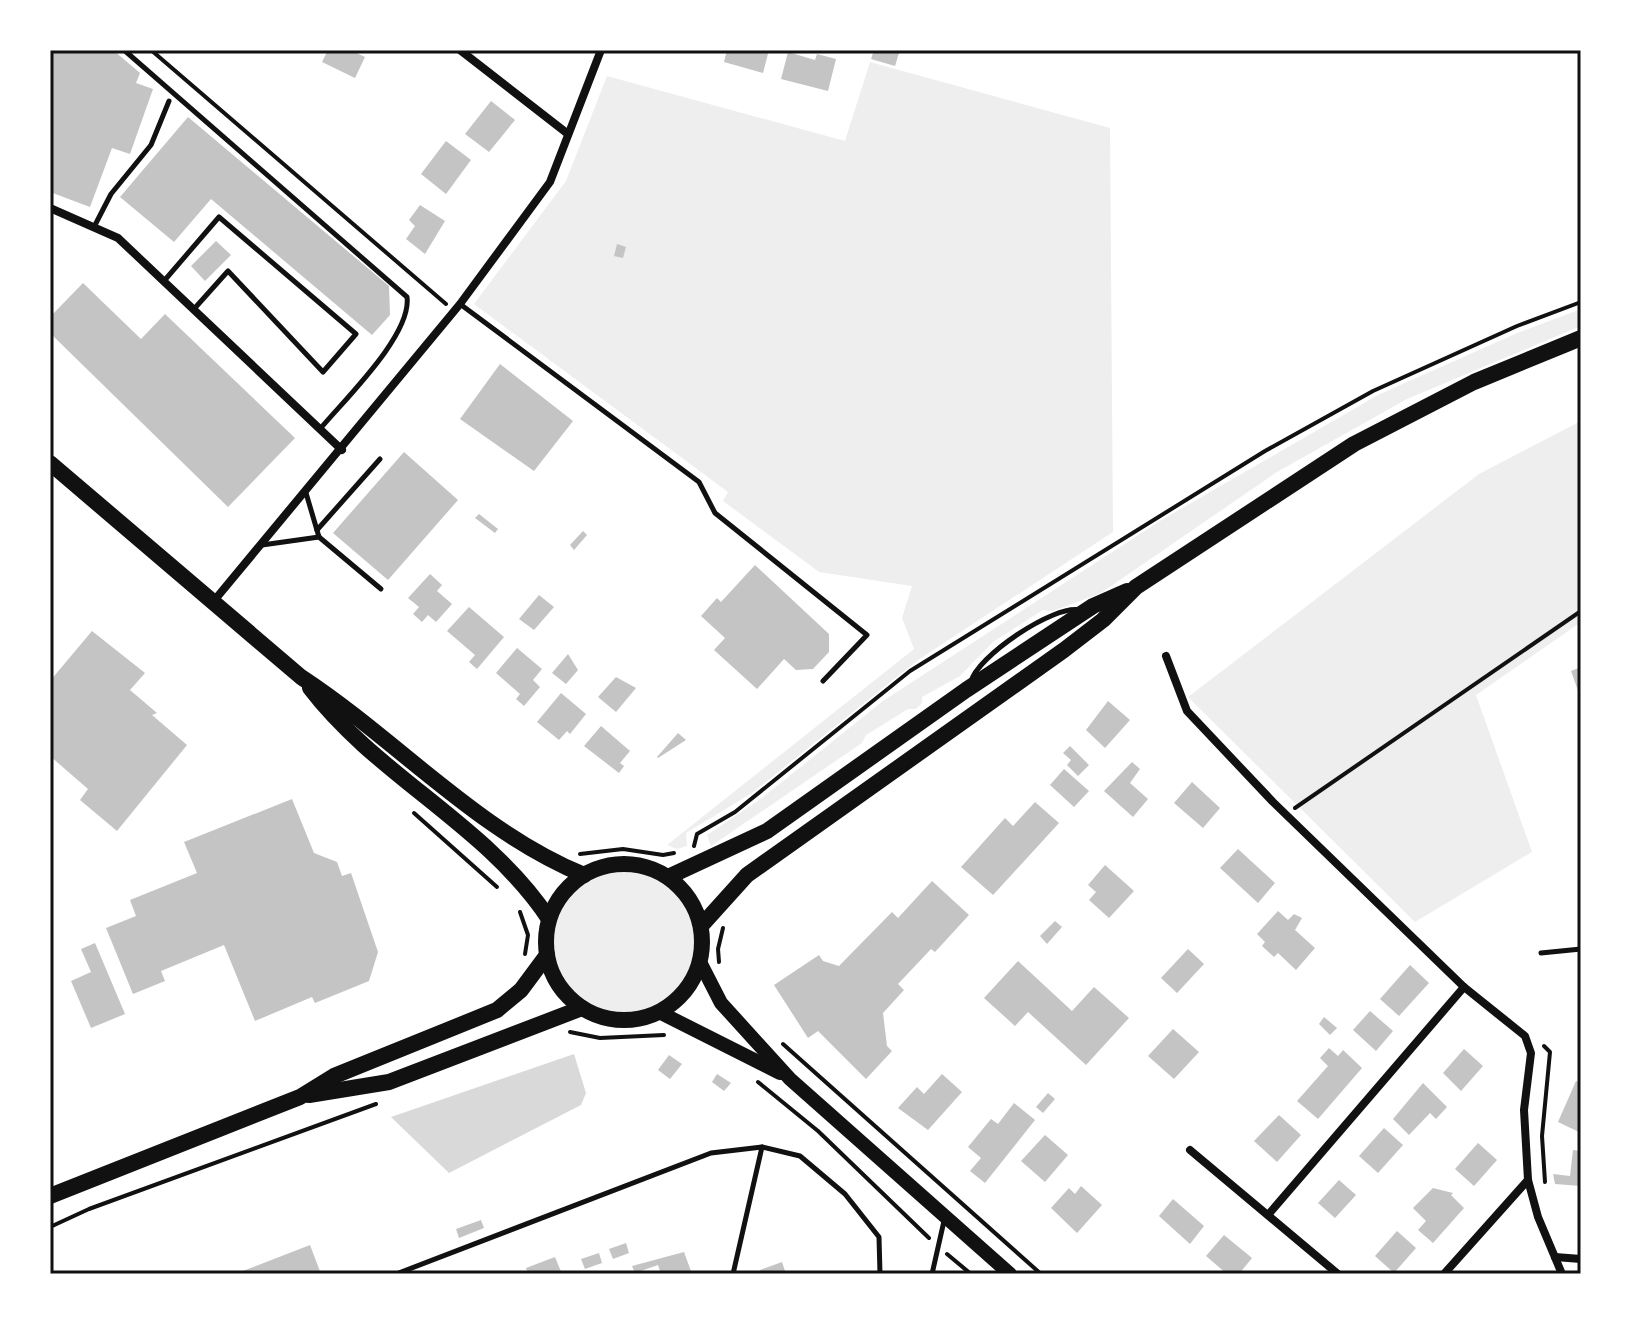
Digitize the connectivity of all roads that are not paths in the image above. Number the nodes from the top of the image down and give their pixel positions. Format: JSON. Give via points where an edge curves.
{"nodes":[{"id":1,"x":124,"y":50,"type":"edge"},
{"id":2,"x":460,"y":50,"type":"edge"},
{"id":3,"x":601,"y":50,"type":"edge"},
{"id":4,"x":165,"y":87,"type":"junction"},
{"id":5,"x":180,"y":100,"type":"junction"},
{"id":6,"x":169,"y":101,"type":"junction"},
{"id":7,"x":568,"y":134,"type":"junction"},
{"id":8,"x":50,"y":208,"type":"edge"},
{"id":9,"x":94,"y":227,"type":"junction"},
{"id":10,"x":164,"y":281,"type":"junction"},
{"id":11,"x":457,"y":308,"type":"junction"},
{"id":12,"x":193,"y":309,"type":"junction"},
{"id":13,"x":1581,"y":338,"type":"edge"},
{"id":14,"x":320,"y":429,"type":"junction"},
{"id":15,"x":342,"y":450,"type":"junction"},
{"id":16,"x":380,"y":459,"type":"dead end"},
{"id":17,"x":50,"y":463,"type":"edge"},
{"id":18,"x":306,"y":493,"type":"junction"},
{"id":19,"x":317,"y":530,"type":"junction"},
{"id":20,"x":319,"y":537,"type":"junction"},
{"id":21,"x":261,"y":546,"type":"junction"},
{"id":22,"x":1136,"y":587,"type":"junction"},
{"id":23,"x":381,"y":589,"type":"dead end"},
{"id":24,"x":212,"y":602,"type":"junction"},
{"id":25,"x":1166,"y":656,"type":"dead end"},
{"id":26,"x":301,"y":677,"type":"junction"},
{"id":27,"x":823,"y":681,"type":"dead end"},
{"id":28,"x":584,"y":875,"type":"junction"},
{"id":29,"x":668,"y":877,"type":"junction"},
{"id":30,"x":549,"y":919,"type":"junction"},
{"id":31,"x":701,"y":926,"type":"junction"},
{"id":32,"x":1581,"y":949,"type":"edge"},
{"id":33,"x":1541,"y":953,"type":"dead end"},
{"id":34,"x":547,"y":955,"type":"junction"},
{"id":35,"x":700,"y":962,"type":"junction"},
{"id":36,"x":1464,"y":987,"type":"junction"},
{"id":37,"x":582,"y":1008,"type":"junction"},
{"id":38,"x":659,"y":1012,"type":"junction"},
{"id":39,"x":790,"y":1079,"type":"junction"},
{"id":40,"x":300,"y":1097,"type":"junction"},
{"id":41,"x":762,"y":1147,"type":"junction"},
{"id":42,"x":1190,"y":1150,"type":"dead end"},
{"id":43,"x":1528,"y":1180,"type":"junction"},
{"id":44,"x":50,"y":1196,"type":"edge"},
{"id":45,"x":1268,"y":1215,"type":"junction"},
{"id":46,"x":945,"y":1216,"type":"junction"},
{"id":47,"x":1555,"y":1257,"type":"junction"},
{"id":48,"x":1581,"y":1259,"type":"edge"},
{"id":49,"x":396,"y":1274,"type":"edge"},
{"id":50,"x":733,"y":1274,"type":"edge"},
{"id":51,"x":880,"y":1274,"type":"edge"},
{"id":52,"x":932,"y":1274,"type":"edge"},
{"id":53,"x":1010,"y":1274,"type":"edge"},
{"id":54,"x":1338,"y":1274,"type":"edge"},
{"id":55,"x":1444,"y":1274,"type":"edge"},
{"id":56,"x":1562,"y":1274,"type":"edge"}],
"edges":[{"from":1,"to":4,"type":"lane"},
{"from":2,"to":7,"type":"street"},
{"from":3,"to":7,"type":"street"},
{"from":4,"to":5,"type":"lane"},
{"from":4,"to":6,"type":"lane"},
{"from":5,"to":6,"type":"lane"},
{"from":5,"to":14,"type":"lane","via":[[407,297],[406,317],[394,338]]},
{"from":6,"to":9,"type":"lane","via":[[151,145],[111,194]]},
{"from":7,"to":11,"type":"street","via":[[550,182]]},
{"from":8,"to":9,"type":"street"},
{"from":9,"to":10,"type":"street","via":[[118,238]]},
{"from":10,"to":12,"type":"street"},
{"from":10,"to":12,"type":"lane","via":[[219,217],[356,334],[323,372],[228,271]]},
{"from":11,"to":15,"type":"street"},
{"from":11,"to":27,"type":"lane","via":[[699,482],[715,513],[867,635]]},
{"from":12,"to":14,"type":"street"},
{"from":13,"to":22,"type":"main road","via":[[1474,382],[1354,444]]},
{"from":14,"to":15,"type":"street"},
{"from":15,"to":18,"type":"street"},
{"from":16,"to":19,"type":"lane"},
{"from":17,"to":24,"type":"main road"},
{"from":18,"to":19,"type":"lane"},
{"from":18,"to":21,"type":"street"},
{"from":19,"to":20,"type":"lane"},
{"from":20,"to":21,"type":"lane"},
{"from":20,"to":23,"type":"lane"},
{"from":21,"to":24,"type":"street"},
{"from":22,"to":29,"type":"main road","via":[[1085,611],[767,831],[698,854]]},
{"from":22,"to":31,"type":"main road","via":[[1103,620],[747,875]]},
{"from":24,"to":26,"type":"main road"},
{"from":25,"to":36,"type":"street","via":[[1187,711]]},
{"from":26,"to":28,"type":"main road","via":[[450,792],[533,850]]},
{"from":26,"to":30,"type":"main road","via":[[334,719],[529,888]]},
{"from":28,"to":29,"type":"main road","via":[[619,864],[640,865]]},
{"from":28,"to":30,"type":"main road","via":[[566,890]]},
{"from":29,"to":31,"type":"main road","via":[[687,895]]},
{"from":30,"to":34,"type":"main road"},
{"from":31,"to":35,"type":"main road"},
{"from":32,"to":33,"type":"lane"},
{"from":34,"to":37,"type":"main road","via":[[561,988]]},
{"from":34,"to":40,"type":"main road","via":[[521,990],[497,1010],[334,1076]]},
{"from":35,"to":38,"type":"main road","via":[[689,987]]},
{"from":35,"to":39,"type":"main road","via":[[721,1003]]},
{"from":36,"to":43,"type":"street","via":[[1530,1044],[1524,1110]]},
{"from":36,"to":45,"type":"street"},
{"from":37,"to":38,"type":"main road","via":[[617,1020]]},
{"from":37,"to":40,"type":"main road","via":[[389,1082]]},
{"from":38,"to":39,"type":"main road"},
{"from":39,"to":46,"type":"main road"},
{"from":40,"to":44,"type":"main road"},
{"from":41,"to":49,"type":"lane","via":[[711,1153]]},
{"from":41,"to":50,"type":"lane"},
{"from":41,"to":51,"type":"lane","via":[[800,1156],[845,1194],[879,1237]]},
{"from":42,"to":45,"type":"street"},
{"from":43,"to":47,"type":"street"},
{"from":43,"to":55,"type":"street"},
{"from":45,"to":54,"type":"street"},
{"from":46,"to":52,"type":"lane"},
{"from":46,"to":53,"type":"main road"},
{"from":47,"to":48,"type":"street"},
{"from":47,"to":56,"type":"street"}]}
